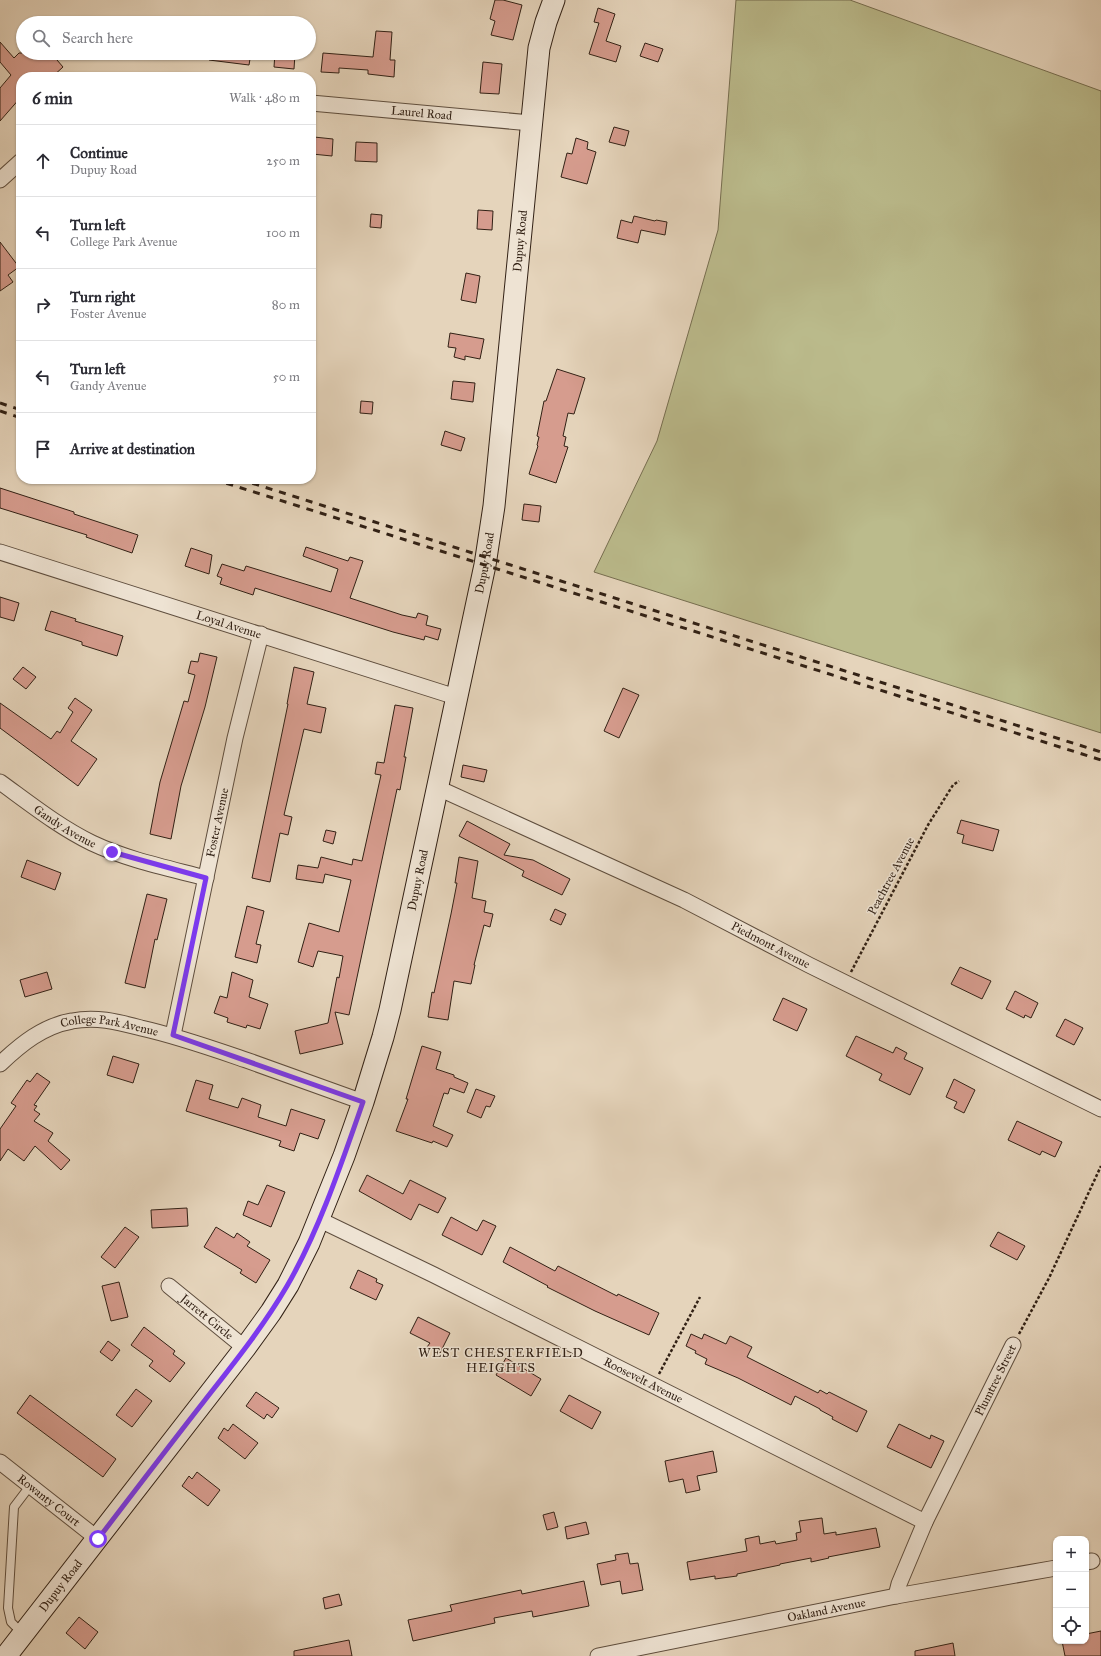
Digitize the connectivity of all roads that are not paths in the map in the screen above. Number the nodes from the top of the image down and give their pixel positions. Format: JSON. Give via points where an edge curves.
{"nodes":[{"id":1,"x":554,"y":0,"type":"edge"},
{"id":2,"x":316,"y":103,"type":"edge"},
{"id":3,"x":531,"y":123,"type":"junction"},
{"id":4,"x":16,"y":166,"type":"edge"},
{"id":5,"x":0,"y":180,"type":"edge"},
{"id":6,"x":0,"y":552,"type":"edge"},
{"id":7,"x":261,"y":634,"type":"junction"},
{"id":8,"x":456,"y":697,"type":"junction"},
{"id":9,"x":0,"y":782,"type":"edge"},
{"id":10,"x":438,"y":788,"type":"junction"},
{"id":11,"x":206,"y":878,"type":"junction"},
{"id":12,"x":173,"y":1035,"type":"junction"},
{"id":13,"x":0,"y":1064,"type":"edge"},
{"id":14,"x":363,"y":1102,"type":"junction"},
{"id":15,"x":1101,"y":1110,"type":"edge"},
{"id":16,"x":318,"y":1219,"type":"junction"},
{"id":17,"x":169,"y":1286,"type":"dead end"},
{"id":18,"x":1013,"y":1345,"type":"road end"},
{"id":19,"x":245,"y":1348,"type":"junction"},
{"id":20,"x":0,"y":1462,"type":"edge"},
{"id":21,"x":30,"y":1486,"type":"junction"},
{"id":22,"x":925,"y":1522,"type":"junction"},
{"id":23,"x":98,"y":1539,"type":"junction"},
{"id":24,"x":1053,"y":1569,"type":"edge"},
{"id":25,"x":896,"y":1596,"type":"junction"},
{"id":26,"x":23,"y":1634,"type":"junction"},
{"id":27,"x":6,"y":1656,"type":"edge"},
{"id":28,"x":598,"y":1656,"type":"edge"}],
"edges":[{"from":1,"to":3,"type":"street","name":"Dupuy Road","via":[[539,48]]},
{"from":2,"to":3,"type":"street","name":"Laurel Road"},
{"from":3,"to":8,"type":"street","name":"Dupuy Road","via":[[494,506],[485,565]]},
{"from":4,"to":5,"type":"street"},
{"from":6,"to":7,"type":"street","name":"Loyal Avenue"},
{"from":7,"to":8,"type":"street","name":"Loyal Avenue"},
{"from":7,"to":11,"type":"street","name":"Foster Avenue","via":[[235,738]]},
{"from":8,"to":10,"type":"street","name":"Dupuy Road"},
{"from":9,"to":11,"type":"street","name":"Gandy Avenue","via":[[66,829],[91,843],[132,858]]},
{"from":10,"to":14,"type":"street","name":"Dupuy Road","via":[[390,1010]]},
{"from":10,"to":15,"type":"street","name":"Piedmont Avenue","via":[[684,900]]},
{"from":11,"to":12,"type":"street","name":"Foster Avenue"},
{"from":12,"to":13,"type":"street","name":"College Park Avenue","via":[[110,1020],[72,1021],[36,1034]]},
{"from":12,"to":14,"type":"street","name":"College Park Avenue"},
{"from":14,"to":16,"type":"street","name":"Dupuy Road"},
{"from":16,"to":19,"type":"street","name":"Dupuy Road","via":[[288,1285]]},
{"from":16,"to":22,"type":"street","name":"Roosevelt Avenue","via":[[441,1278]]},
{"from":17,"to":19,"type":"street","name":"Jarrett Circle"},
{"from":18,"to":22,"type":"street","name":"Plumtree Street"},
{"from":19,"to":23,"type":"street","name":"Dupuy Road"},
{"from":20,"to":21,"type":"street","name":"Rowanty Court"},
{"from":21,"to":23,"type":"street","name":"Rowanty Court"},
{"from":21,"to":26,"type":"lane","via":[[14,1507],[8,1608],[11,1622]]},
{"from":22,"to":25,"type":"street","name":"Plumtree Street"},
{"from":23,"to":26,"type":"street","name":"Dupuy Road"},
{"from":24,"to":25,"type":"street","name":"Oakland Avenue"},
{"from":25,"to":28,"type":"street","name":"Oakland Avenue"},
{"from":26,"to":27,"type":"street","name":"Dupuy Road"}]}
